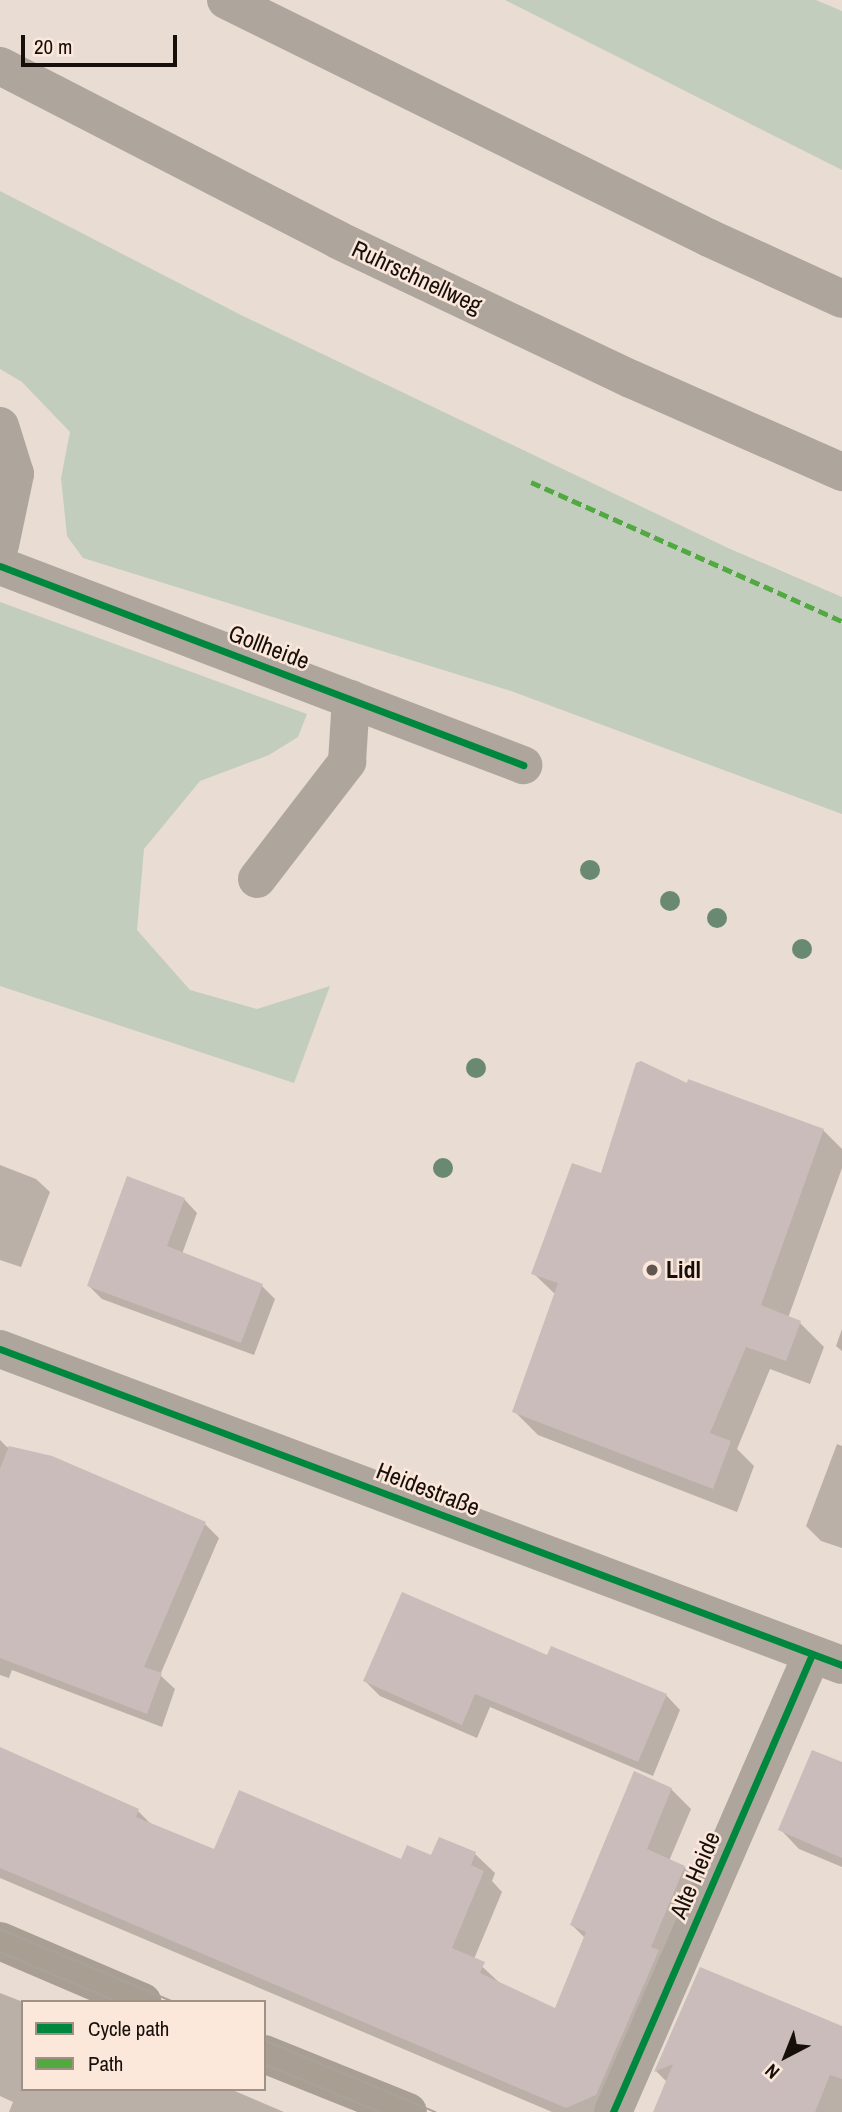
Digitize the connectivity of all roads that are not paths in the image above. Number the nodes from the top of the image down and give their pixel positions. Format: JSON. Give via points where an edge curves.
{"nodes":[{"id":1,"x":226,"y":0,"type":"edge"},
{"id":2,"x":0,"y":66,"type":"edge"},
{"id":3,"x":842,"y":299,"type":"edge"},
{"id":4,"x":0,"y":426,"type":"edge"},
{"id":5,"x":842,"y":472,"type":"edge"},
{"id":6,"x":0,"y":545,"type":"edge"},
{"id":7,"x":0,"y":566,"type":"edge"},
{"id":8,"x":351,"y":699,"type":"junction"},
{"id":9,"x":523,"y":765,"type":"dead end"},
{"id":10,"x":257,"y":879,"type":"dead end"},
{"id":11,"x":0,"y":1349,"type":"edge"},
{"id":12,"x":827,"y":1660,"type":"edge"},
{"id":13,"x":0,"y":1941,"type":"edge"},
{"id":14,"x":137,"y":2000,"type":"edge"},
{"id":15,"x":266,"y":2055,"type":"edge"},
{"id":16,"x":408,"y":2112,"type":"edge"},
{"id":17,"x":613,"y":2112,"type":"edge"}],
"edges":[{"from":1,"to":3,"type":"highway"},
{"from":2,"to":5,"type":"highway","name":"Ruhrschnellweg","via":[[338,240],[631,379]]},
{"from":4,"to":6,"type":"street","via":[[15,474]]},
{"from":7,"to":8,"type":"street","name":"Gollheide"},
{"from":8,"to":9,"type":"street","name":"Gollheide"},
{"from":8,"to":10,"type":"street","via":[[347,762]]},
{"from":11,"to":12,"type":"street","name":"Heidestraße"},
{"from":12,"to":17,"type":"street","name":"Alte Heide"},
{"from":13,"to":14,"type":"main road"},
{"from":15,"to":16,"type":"main road"}]}
